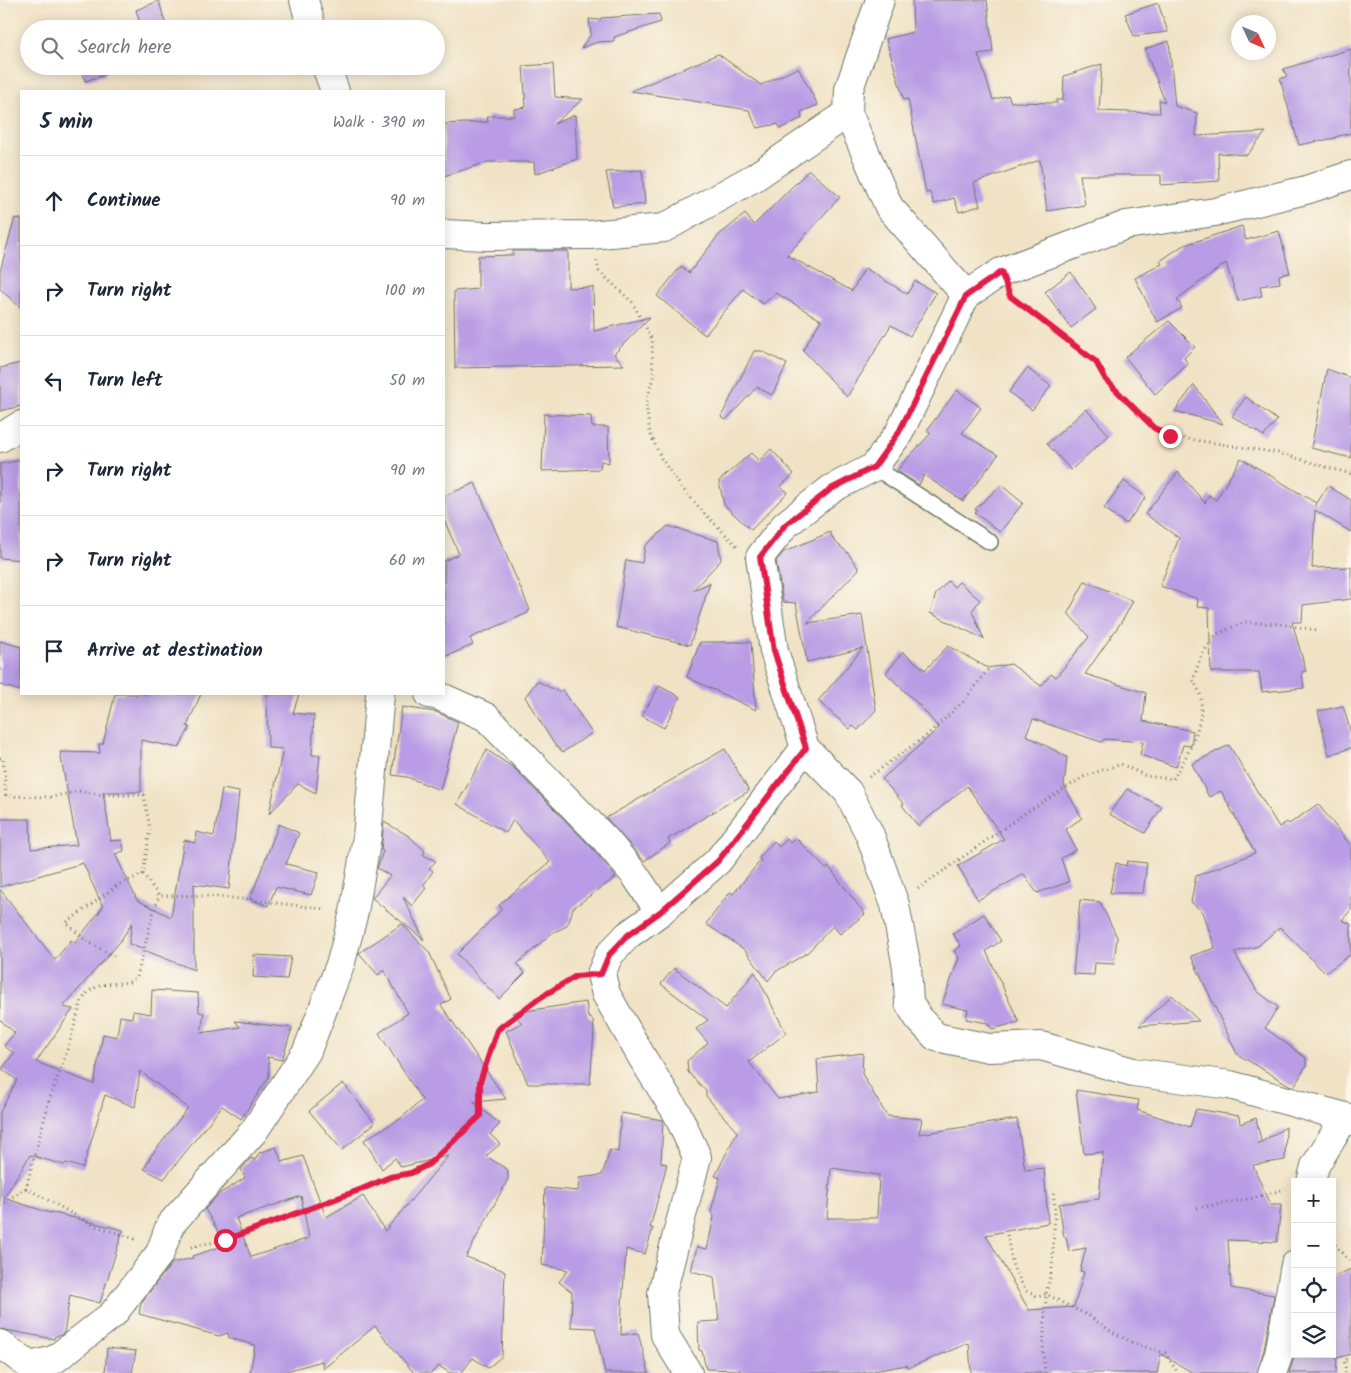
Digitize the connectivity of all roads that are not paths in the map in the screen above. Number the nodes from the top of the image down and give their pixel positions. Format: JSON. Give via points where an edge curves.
{"nodes":[{"id":1,"x":304,"y":0,"type":"edge"},
{"id":2,"x":880,"y":0,"type":"edge"},
{"id":3,"x":310,"y":20,"type":"edge"},
{"id":4,"x":329,"y":75,"type":"edge"},
{"id":5,"x":335,"y":90,"type":"edge"},
{"id":6,"x":848,"y":113,"type":"junction"},
{"id":7,"x":1351,"y":175,"type":"edge"},
{"id":8,"x":445,"y":234,"type":"edge"},
{"id":9,"x":966,"y":296,"type":"junction"},
{"id":10,"x":20,"y":426,"type":"edge"},
{"id":11,"x":0,"y":438,"type":"edge"},
{"id":12,"x":874,"y":467,"type":"junction"},
{"id":13,"x":990,"y":542,"type":"dead end"},
{"id":14,"x":380,"y":695,"type":"edge"},
{"id":15,"x":434,"y":695,"type":"edge"},
{"id":16,"x":806,"y":748,"type":"junction"},
{"id":17,"x":660,"y":912,"type":"junction"},
{"id":18,"x":1348,"y":1119,"type":"edge"},
{"id":19,"x":1313,"y":1178,"type":"edge"},
{"id":20,"x":1294,"y":1268,"type":"edge"},
{"id":21,"x":0,"y":1344,"type":"edge"},
{"id":22,"x":29,"y":1370,"type":"edge"},
{"id":23,"x":688,"y":1373,"type":"edge"},
{"id":24,"x":1272,"y":1373,"type":"edge"}],
"edges":[{"from":1,"to":3,"type":"street"},
{"from":2,"to":6,"type":"street","via":[[849,89]]},
{"from":4,"to":5,"type":"street"},
{"from":6,"to":8,"type":"street","via":[[755,177],[664,228],[590,235]]},
{"from":6,"to":9,"type":"street","via":[[890,207]]},
{"from":7,"to":9,"type":"street","via":[[1306,190],[1215,212],[1126,225],[1001,272]]},
{"from":9,"to":12,"type":"street","via":[[899,432]]},
{"from":10,"to":11,"type":"street"},
{"from":12,"to":13,"type":"lane"},
{"from":12,"to":16,"type":"street","via":[[831,489],[785,525],[760,557],[774,651]]},
{"from":14,"to":22,"type":"street","via":[[367,837],[354,912],[341,962],[307,1050],[254,1131],[170,1225],[160,1253],[114,1314],[54,1360]]},
{"from":15,"to":17,"type":"street","via":[[486,717],[605,838]]},
{"from":16,"to":17,"type":"street","via":[[718,861]]},
{"from":16,"to":18,"type":"street","via":[[848,792],[870,835],[895,905],[910,1003],[919,1019],[936,1037],[989,1048],[1041,1046],[1133,1072],[1230,1085]]},
{"from":17,"to":23,"type":"street","via":[[628,935],[609,955],[601,974],[606,994],[677,1113],[697,1157],[662,1293],[665,1335]]},
{"from":18,"to":19,"type":"street","via":[[1315,1166]]},
{"from":20,"to":24,"type":"street"},
{"from":21,"to":22,"type":"street"}]}
